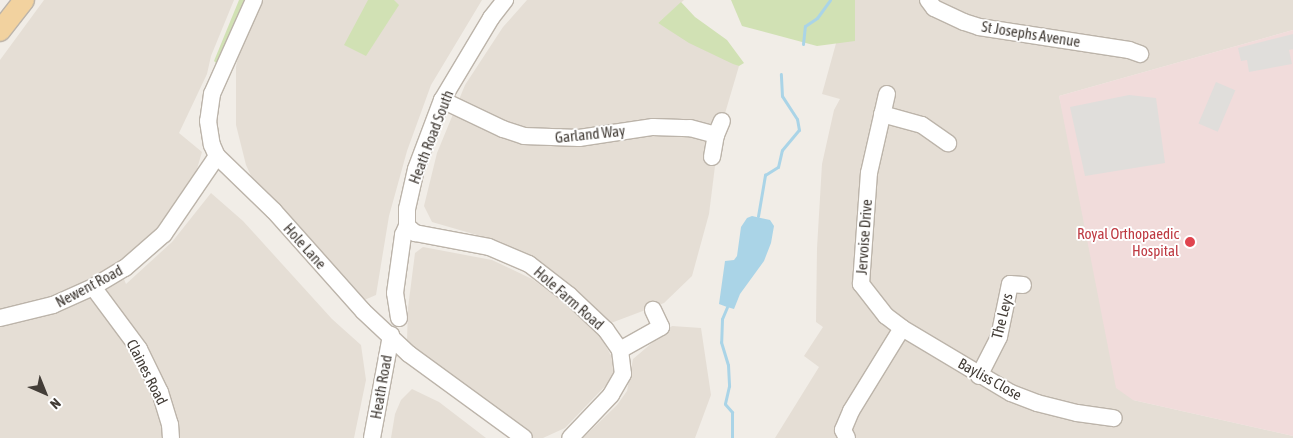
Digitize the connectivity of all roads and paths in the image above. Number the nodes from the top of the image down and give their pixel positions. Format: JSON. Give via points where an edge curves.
{"nodes":[{"id":1,"x":24,"y":0,"type":"edge"},
{"id":2,"x":254,"y":0,"type":"edge"},
{"id":3,"x":506,"y":0,"type":"edge"},
{"id":4,"x":928,"y":0,"type":"edge"},
{"id":5,"x":0,"y":32,"type":"edge"},
{"id":6,"x":1140,"y":54,"type":"dead end"},
{"id":7,"x":887,"y":94,"type":"dead end"},
{"id":8,"x":442,"y":100,"type":"junction"},
{"id":9,"x":882,"y":114,"type":"junction"},
{"id":10,"x":948,"y":143,"type":"dead end"},
{"id":11,"x":218,"y":156,"type":"junction"},
{"id":12,"x":712,"y":157,"type":"dead end"},
{"id":13,"x":407,"y":226,"type":"junction"},
{"id":14,"x":1009,"y":283,"type":"dead end"},
{"id":15,"x":93,"y":287,"type":"junction"},
{"id":16,"x":653,"y":310,"type":"dead end"},
{"id":17,"x":0,"y":318,"type":"edge"},
{"id":18,"x":399,"y":318,"type":"dead end"},
{"id":19,"x":902,"y":328,"type":"junction"},
{"id":20,"x":391,"y":336,"type":"junction"},
{"id":21,"x":620,"y":350,"type":"junction"},
{"id":22,"x":979,"y":376,"type":"junction"},
{"id":23,"x":1114,"y":418,"type":"dead end"},
{"id":24,"x":171,"y":438,"type":"edge"},
{"id":25,"x":372,"y":438,"type":"edge"},
{"id":26,"x":524,"y":438,"type":"edge"},
{"id":27,"x":570,"y":438,"type":"edge"},
{"id":28,"x":847,"y":438,"type":"edge"}],
"edges":[{"from":1,"to":5,"type":"main road"},
{"from":2,"to":11,"type":"street","name":"Hole Lane","via":[[212,94],[208,121],[212,145]]},
{"from":3,"to":8,"type":"street","name":"Heath Road South","via":[[491,18]]},
{"from":4,"to":6,"type":"street","name":"St Josephs Avenue","via":[[934,8],[979,27]]},
{"from":7,"to":9,"type":"street","name":"Jervoise Drive"},
{"from":8,"to":12,"type":"street","name":"Garland Way","via":[[524,136],[579,138],[653,127],[719,128]]},
{"from":8,"to":13,"type":"street","name":"Heath Road South","via":[[416,169],[407,208]]},
{"from":9,"to":10,"type":"street","via":[[922,125]]},
{"from":9,"to":19,"type":"street","name":"Jervoise Drive","via":[[869,173],[861,284],[882,312]]},
{"from":11,"to":15,"type":"street","name":"Newent Road","via":[[164,234],[125,268]]},
{"from":11,"to":20,"type":"street","name":"Hole Lane","via":[[274,211],[363,311]]},
{"from":13,"to":18,"type":"street","name":"Heath Road South","via":[[395,294]]},
{"from":13,"to":21,"type":"street","name":"Hole Farm Road","via":[[415,232],[489,247],[538,270],[594,316]]},
{"from":14,"to":22,"type":"street","name":"The Leys","via":[[999,337]]},
{"from":15,"to":17,"type":"street","name":"Newent Road","via":[[53,305]]},
{"from":15,"to":24,"type":"street","name":"Claines Road","via":[[139,349],[160,392]]},
{"from":16,"to":21,"type":"street","via":[[661,327]]},
{"from":19,"to":22,"type":"street","name":"Bayliss Close"},
{"from":19,"to":28,"type":"street","via":[[851,411],[843,430]]},
{"from":20,"to":25,"type":"street","name":"Heath Road"},
{"from":20,"to":26,"type":"street","name":"Hole Lane"},
{"from":21,"to":27,"type":"street","via":[[623,362],[621,381]]},
{"from":22,"to":23,"type":"street","name":"Bayliss Close","via":[[1037,403]]}]}
